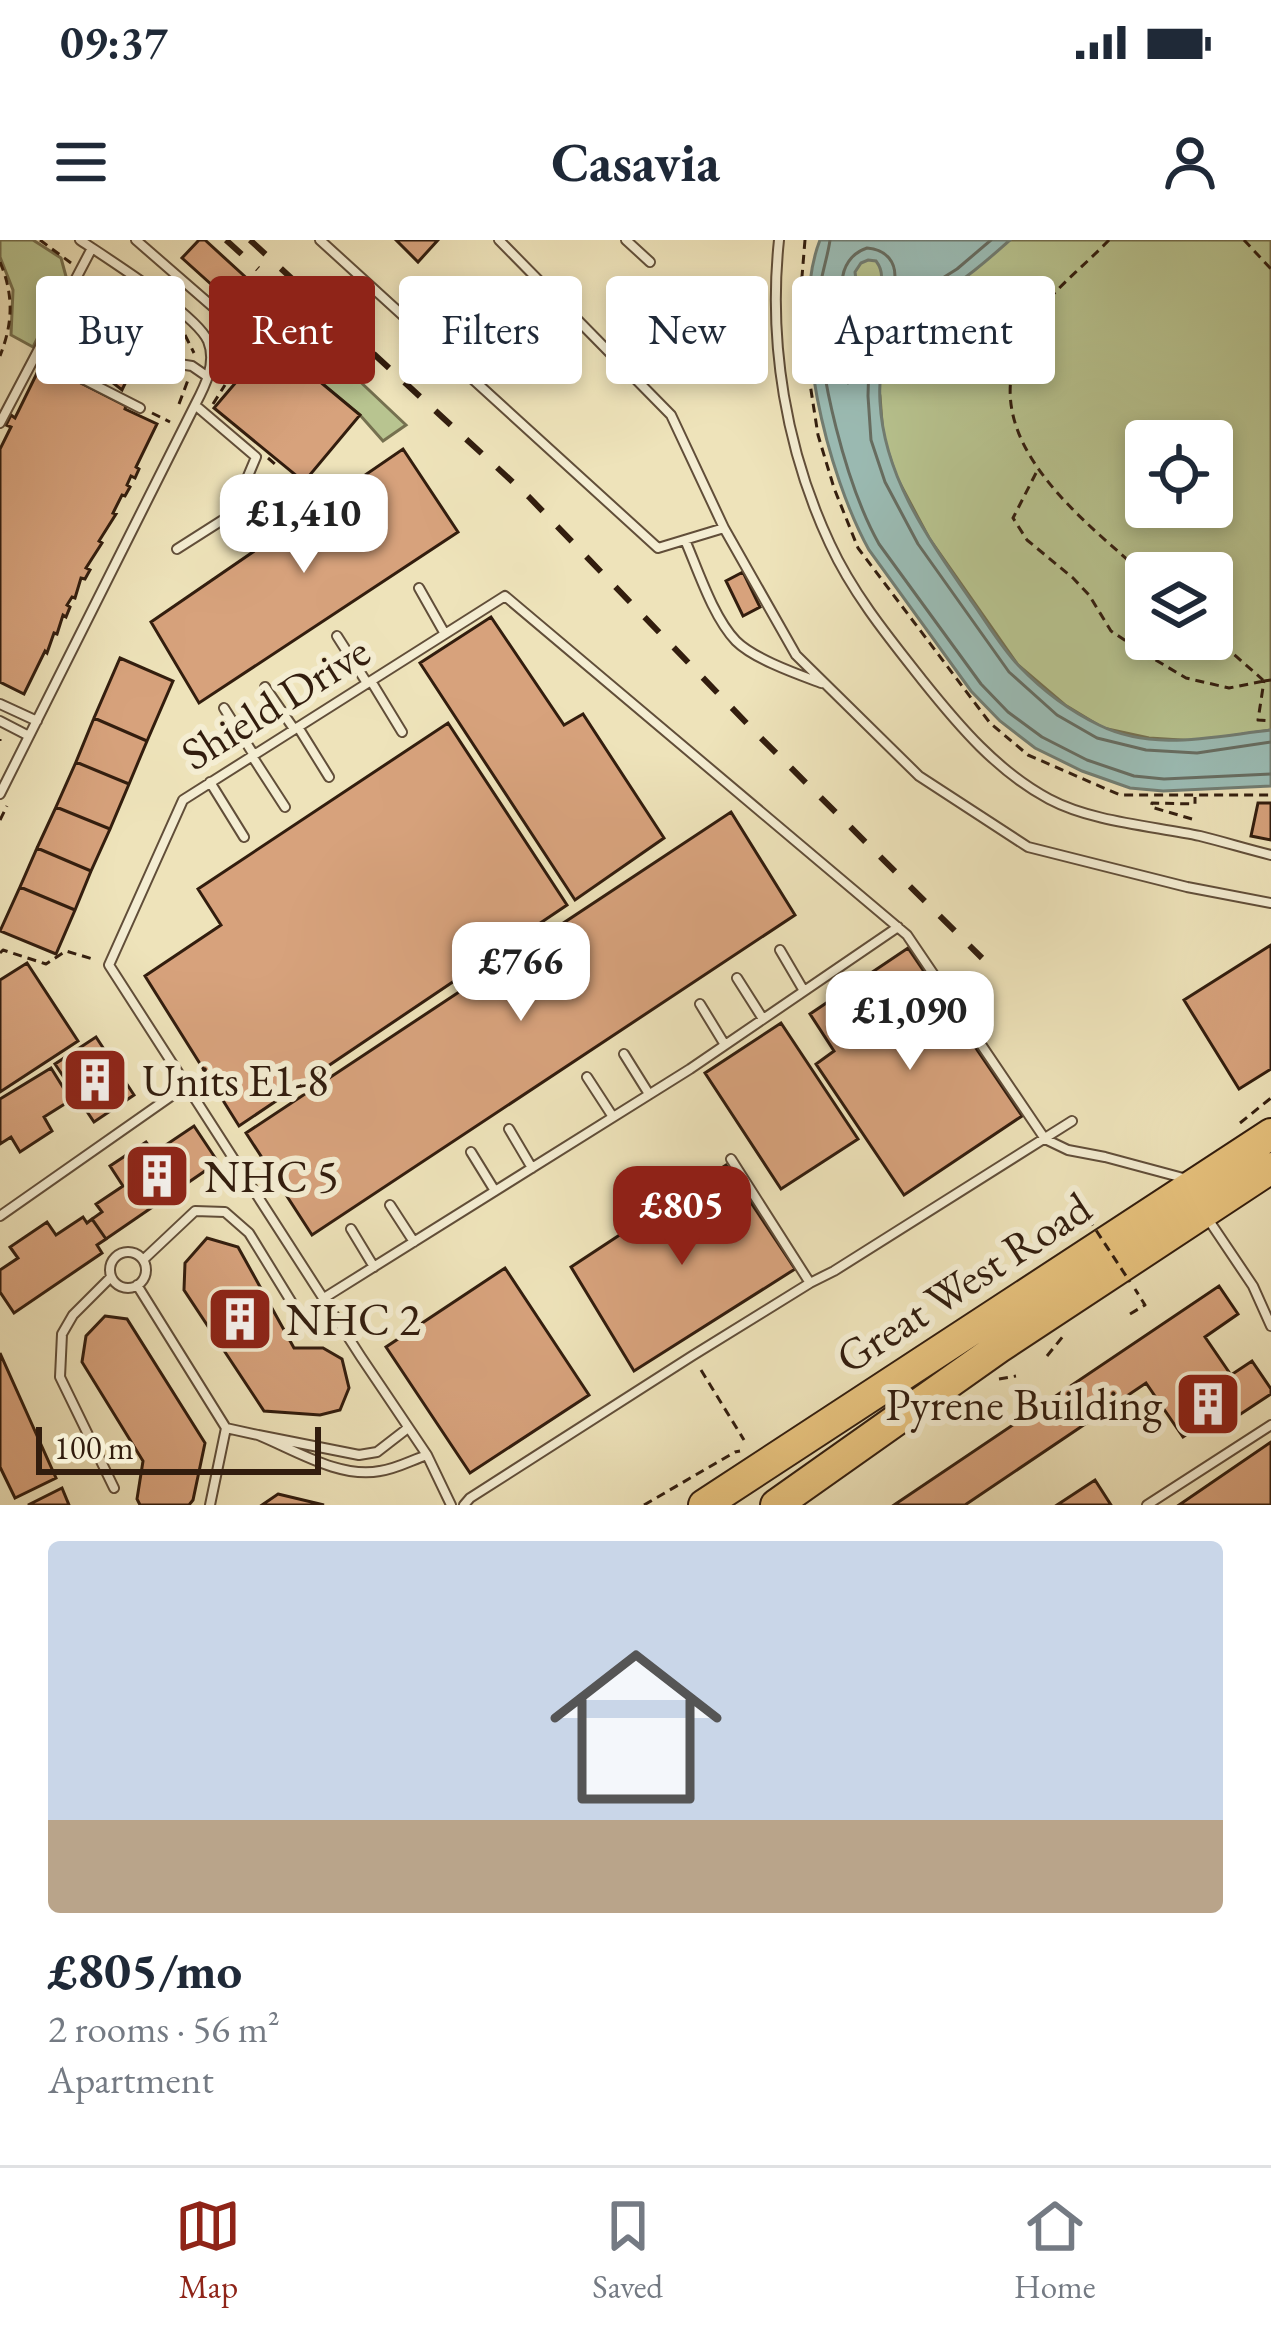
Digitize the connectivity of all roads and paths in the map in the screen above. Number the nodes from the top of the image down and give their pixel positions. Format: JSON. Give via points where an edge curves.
{"nodes":[{"id":1,"x":40,"y":240,"type":"edge"},
{"id":2,"x":80,"y":240,"type":"edge"},
{"id":3,"x":136,"y":240,"type":"edge"},
{"id":4,"x":320,"y":240,"type":"edge"},
{"id":5,"x":499,"y":240,"type":"edge"},
{"id":6,"x":626,"y":240,"type":"edge"},
{"id":7,"x":779,"y":240,"type":"edge"},
{"id":8,"x":806,"y":240,"type":"edge"},
{"id":9,"x":1109,"y":240,"type":"edge"},
{"id":10,"x":1244,"y":240,"type":"edge"},
{"id":11,"x":92,"y":248,"type":"junction"},
{"id":12,"x":0,"y":262,"type":"edge"},
{"id":13,"x":650,"y":262,"type":"dead end"},
{"id":14,"x":1271,"y":269,"type":"edge"},
{"id":15,"x":80,"y":270,"type":"junction"},
{"id":16,"x":77,"y":276,"type":"edge"},
{"id":17,"x":209,"y":303,"type":"edge"},
{"id":18,"x":209,"y":348,"type":"edge"},
{"id":19,"x":0,"y":356,"type":"edge"},
{"id":20,"x":36,"y":356,"type":"edge"},
{"id":21,"x":185,"y":365,"type":"edge"},
{"id":22,"x":192,"y":366,"type":"junction"},
{"id":23,"x":209,"y":372,"type":"edge"},
{"id":24,"x":208,"y":377,"type":"junction"},
{"id":25,"x":92,"y":384,"type":"edge"},
{"id":26,"x":179,"y":404,"type":"dead end"},
{"id":27,"x":196,"y":405,"type":"junction"},
{"id":28,"x":140,"y":408,"type":"dead end"},
{"id":29,"x":161,"y":417,"type":"dead end"},
{"id":30,"x":171,"y":422,"type":"dead end"},
{"id":31,"x":0,"y":423,"type":"edge"},
{"id":32,"x":1038,"y":471,"type":"junction"},
{"id":33,"x":724,"y":528,"type":"junction"},
{"id":34,"x":685,"y":540,"type":"junction"},
{"id":35,"x":177,"y":549,"type":"dead end"},
{"id":36,"x":1125,"y":557,"type":"edge"},
{"id":37,"x":419,"y":588,"type":"dead end"},
{"id":38,"x":445,"y":634,"type":"junction"},
{"id":39,"x":337,"y":636,"type":"dead end"},
{"id":40,"x":1233,"y":653,"type":"edge"},
{"id":41,"x":1271,"y":680,"type":"edge"},
{"id":42,"x":1264,"y":681,"type":"junction"},
{"id":43,"x":369,"y":682,"type":"junction"},
{"id":44,"x":826,"y":685,"type":"junction"},
{"id":45,"x":265,"y":687,"type":"dead end"},
{"id":46,"x":0,"y":704,"type":"edge"},
{"id":47,"x":224,"y":708,"type":"dead end"},
{"id":48,"x":37,"y":721,"type":"junction"},
{"id":49,"x":1271,"y":721,"type":"edge"},
{"id":50,"x":0,"y":722,"type":"edge"},
{"id":51,"x":296,"y":728,"type":"junction"},
{"id":52,"x":402,"y":732,"type":"dead end"},
{"id":53,"x":29,"y":736,"type":"junction"},
{"id":54,"x":253,"y":755,"type":"junction"},
{"id":55,"x":329,"y":777,"type":"dead end"},
{"id":56,"x":210,"y":782,"type":"junction"},
{"id":57,"x":0,"y":794,"type":"edge"},
{"id":58,"x":1195,"y":795,"type":"junction"},
{"id":59,"x":1271,"y":795,"type":"edge"},
{"id":60,"x":285,"y":807,"type":"dead end"},
{"id":61,"x":1201,"y":828,"type":"dead end"},
{"id":62,"x":244,"y":838,"type":"dead end"},
{"id":63,"x":1271,"y":855,"type":"edge"},
{"id":64,"x":1271,"y":903,"type":"edge"},
{"id":65,"x":898,"y":927,"type":"junction"},
{"id":66,"x":780,"y":950,"type":"dead end"},
{"id":67,"x":0,"y":953,"type":"edge"},
{"id":68,"x":109,"y":964,"type":"junction"},
{"id":69,"x":737,"y":978,"type":"dead end"},
{"id":70,"x":804,"y":991,"type":"junction"},
{"id":71,"x":700,"y":1004,"type":"dead end"},
{"id":72,"x":763,"y":1019,"type":"junction"},
{"id":73,"x":725,"y":1045,"type":"junction"},
{"id":74,"x":624,"y":1054,"type":"dead end"},
{"id":75,"x":587,"y":1077,"type":"dead end"},
{"id":76,"x":187,"y":1085,"type":"junction"},
{"id":77,"x":649,"y":1094,"type":"junction"},
{"id":78,"x":613,"y":1117,"type":"junction"},
{"id":79,"x":1072,"y":1120,"type":"dead end"},
{"id":80,"x":509,"y":1129,"type":"dead end"},
{"id":81,"x":1271,"y":1134,"type":"edge"},
{"id":82,"x":1045,"y":1139,"type":"junction"},
{"id":83,"x":471,"y":1152,"type":"dead end"},
{"id":84,"x":731,"y":1160,"type":"dead end"},
{"id":85,"x":532,"y":1168,"type":"junction"},
{"id":86,"x":1271,"y":1168,"type":"edge"},
{"id":87,"x":1199,"y":1182,"type":"junction"},
{"id":88,"x":495,"y":1191,"type":"junction"},
{"id":89,"x":390,"y":1204,"type":"dead end"},
{"id":90,"x":1203,"y":1214,"type":"junction"},
{"id":91,"x":0,"y":1216,"type":"edge"},
{"id":92,"x":1070,"y":1225,"type":"dead end"},
{"id":93,"x":351,"y":1229,"type":"dead end"},
{"id":94,"x":414,"y":1242,"type":"junction"},
{"id":95,"x":143,"y":1260,"type":"junction"},
{"id":96,"x":374,"y":1267,"type":"junction"},
{"id":97,"x":111,"y":1277,"type":"junction"},
{"id":98,"x":810,"y":1283,"type":"junction"},
{"id":99,"x":137,"y":1285,"type":"junction"},
{"id":100,"x":324,"y":1298,"type":"junction"},
{"id":101,"x":1130,"y":1315,"type":"dead end"},
{"id":102,"x":300,"y":1316,"type":"dead end"},
{"id":103,"x":1271,"y":1326,"type":"edge"},
{"id":104,"x":706,"y":1379,"type":"dead end"},
{"id":105,"x":1271,"y":1425,"type":"edge"},
{"id":106,"x":226,"y":1428,"type":"junction"},
{"id":107,"x":408,"y":1428,"type":"junction"},
{"id":108,"x":258,"y":1435,"type":"junction"},
{"id":109,"x":744,"y":1440,"type":"dead end"},
{"id":110,"x":740,"y":1451,"type":"dead end"},
{"id":111,"x":427,"y":1455,"type":"junction"},
{"id":112,"x":114,"y":1488,"type":"dead end"},
{"id":113,"x":467,"y":1502,"type":"edge"},
{"id":114,"x":210,"y":1505,"type":"edge"},
{"id":115,"x":451,"y":1505,"type":"edge"},
{"id":116,"x":644,"y":1505,"type":"edge"},
{"id":117,"x":704,"y":1505,"type":"edge"},
{"id":118,"x":777,"y":1505,"type":"edge"},
{"id":119,"x":1147,"y":1505,"type":"edge"}],
"edges":[{"from":1,"to":15,"type":"path"},
{"from":2,"to":11,"type":"lane"},
{"from":3,"to":17,"type":"lane"},
{"from":4,"to":34,"type":"lane","via":[[658,548]]},
{"from":5,"to":33,"type":"lane","via":[[671,415]]},
{"from":6,"to":13,"type":"lane"},
{"from":7,"to":63,"type":"lane","via":[[776,339],[806,486],[878,625],[945,709],[1001,769],[1052,801]]},
{"from":8,"to":58,"type":"path","via":[[799,314],[809,388],[858,548],[990,723],[1028,755],[1120,795]]},
{"from":9,"to":32,"type":"path","via":[[1035,315],[1012,365],[1015,422]]},
{"from":10,"to":14,"type":"path"},
{"from":11,"to":15,"type":"lane"},
{"from":11,"to":18,"type":"lane","via":[[192,321]]},
{"from":12,"to":19,"type":"path","via":[[12,309]]},
{"from":15,"to":16,"type":"lane"},
{"from":15,"to":22,"type":"path","via":[[177,327],[192,347]]},
{"from":20,"to":31,"type":"lane"},
{"from":21,"to":22,"type":"lane"},
{"from":22,"to":24,"type":"lane"},
{"from":22,"to":26,"type":"path"},
{"from":23,"to":24,"type":"lane"},
{"from":24,"to":27,"type":"lane"},
{"from":25,"to":28,"type":"lane"},
{"from":27,"to":35,"type":"lane","via":[[256,458],[232,514]]},
{"from":27,"to":48,"type":"lane"},
{"from":29,"to":30,"type":"path"},
{"from":32,"to":36,"type":"path"},
{"from":32,"to":42,"type":"path","via":[[1013,518],[1088,595],[1111,631],[1186,678],[1229,688]]},
{"from":33,"to":34,"type":"lane"},
{"from":33,"to":44,"type":"lane","via":[[796,656]]},
{"from":34,"to":44,"type":"lane","via":[[738,643]]},
{"from":37,"to":38,"type":"lane"},
{"from":38,"to":43,"type":"lane","name":"Shield Drive"},
{"from":38,"to":65,"type":"lane","name":"Shield Drive","via":[[505,596]]},
{"from":39,"to":43,"type":"lane"},
{"from":40,"to":42,"type":"path"},
{"from":41,"to":42,"type":"path"},
{"from":42,"to":49,"type":"path","via":[[1258,720]]},
{"from":43,"to":51,"type":"lane","name":"Shield Drive"},
{"from":43,"to":52,"type":"lane"},
{"from":44,"to":64,"type":"lane","via":[[919,776],[1028,847]]},
{"from":45,"to":51,"type":"lane"},
{"from":46,"to":48,"type":"lane"},
{"from":47,"to":54,"type":"lane"},
{"from":48,"to":53,"type":"lane"},
{"from":50,"to":53,"type":"lane"},
{"from":51,"to":54,"type":"lane","name":"Shield Drive"},
{"from":51,"to":55,"type":"lane"},
{"from":53,"to":57,"type":"lane"},
{"from":54,"to":56,"type":"lane","name":"Shield Drive"},
{"from":54,"to":60,"type":"lane"},
{"from":56,"to":62,"type":"lane"},
{"from":56,"to":68,"type":"lane","name":"Shield Drive","via":[[183,800]]},
{"from":58,"to":59,"type":"path"},
{"from":58,"to":61,"type":"path","via":[[1196,804],[1151,807]]},
{"from":65,"to":70,"type":"lane"},
{"from":65,"to":82,"type":"lane","name":"Shield Drive"},
{"from":66,"to":70,"type":"lane"},
{"from":67,"to":68,"type":"path","via":[[46,964],[66,951]]},
{"from":68,"to":76,"type":"lane"},
{"from":69,"to":72,"type":"lane"},
{"from":70,"to":72,"type":"lane"},
{"from":71,"to":73,"type":"lane"},
{"from":72,"to":73,"type":"lane"},
{"from":73,"to":77,"type":"lane"},
{"from":74,"to":77,"type":"lane"},
{"from":75,"to":78,"type":"lane"},
{"from":76,"to":91,"type":"lane"},
{"from":76,"to":100,"type":"lane"},
{"from":77,"to":78,"type":"lane"},
{"from":78,"to":85,"type":"lane"},
{"from":79,"to":82,"type":"lane"},
{"from":80,"to":85,"type":"lane"},
{"from":81,"to":87,"type":"highway","name":"Great West Road"},
{"from":82,"to":87,"type":"lane"},
{"from":82,"to":98,"type":"lane"},
{"from":83,"to":88,"type":"lane"},
{"from":84,"to":98,"type":"lane"},
{"from":85,"to":88,"type":"lane"},
{"from":86,"to":90,"type":"highway","name":"Great West Road"},
{"from":87,"to":117,"type":"highway","name":"Great West Road"},
{"from":88,"to":94,"type":"lane"},
{"from":89,"to":94,"type":"lane"},
{"from":90,"to":103,"type":"lane"},
{"from":90,"to":118,"type":"highway","name":"Great West Road"},
{"from":92,"to":101,"type":"path","bridge":true,"via":[[1085,1214],[1145,1305]]},
{"from":93,"to":96,"type":"lane"},
{"from":94,"to":96,"type":"lane"},
{"from":95,"to":97,"type":"lane","via":[[117,1256]]},
{"from":95,"to":99,"type":"lane"},
{"from":95,"to":102,"type":"lane","via":[[196,1211],[225,1213],[249,1233]]},
{"from":96,"to":100,"type":"lane"},
{"from":97,"to":99,"type":"lane","via":[[125,1288]]},
{"from":97,"to":112,"type":"lane","via":[[62,1334],[60,1377]]},
{"from":98,"to":113,"type":"lane"},
{"from":99,"to":106,"type":"lane"},
{"from":100,"to":107,"type":"lane"},
{"from":104,"to":109,"type":"path"},
{"from":105,"to":119,"type":"lane"},
{"from":106,"to":108,"type":"lane"},
{"from":106,"to":114,"type":"lane"},
{"from":107,"to":108,"type":"lane","via":[[377,1452],[359,1455]]},
{"from":107,"to":111,"type":"lane"},
{"from":108,"to":111,"type":"lane","via":[[358,1472]]},
{"from":110,"to":116,"type":"path"},
{"from":111,"to":115,"type":"lane"}]}
